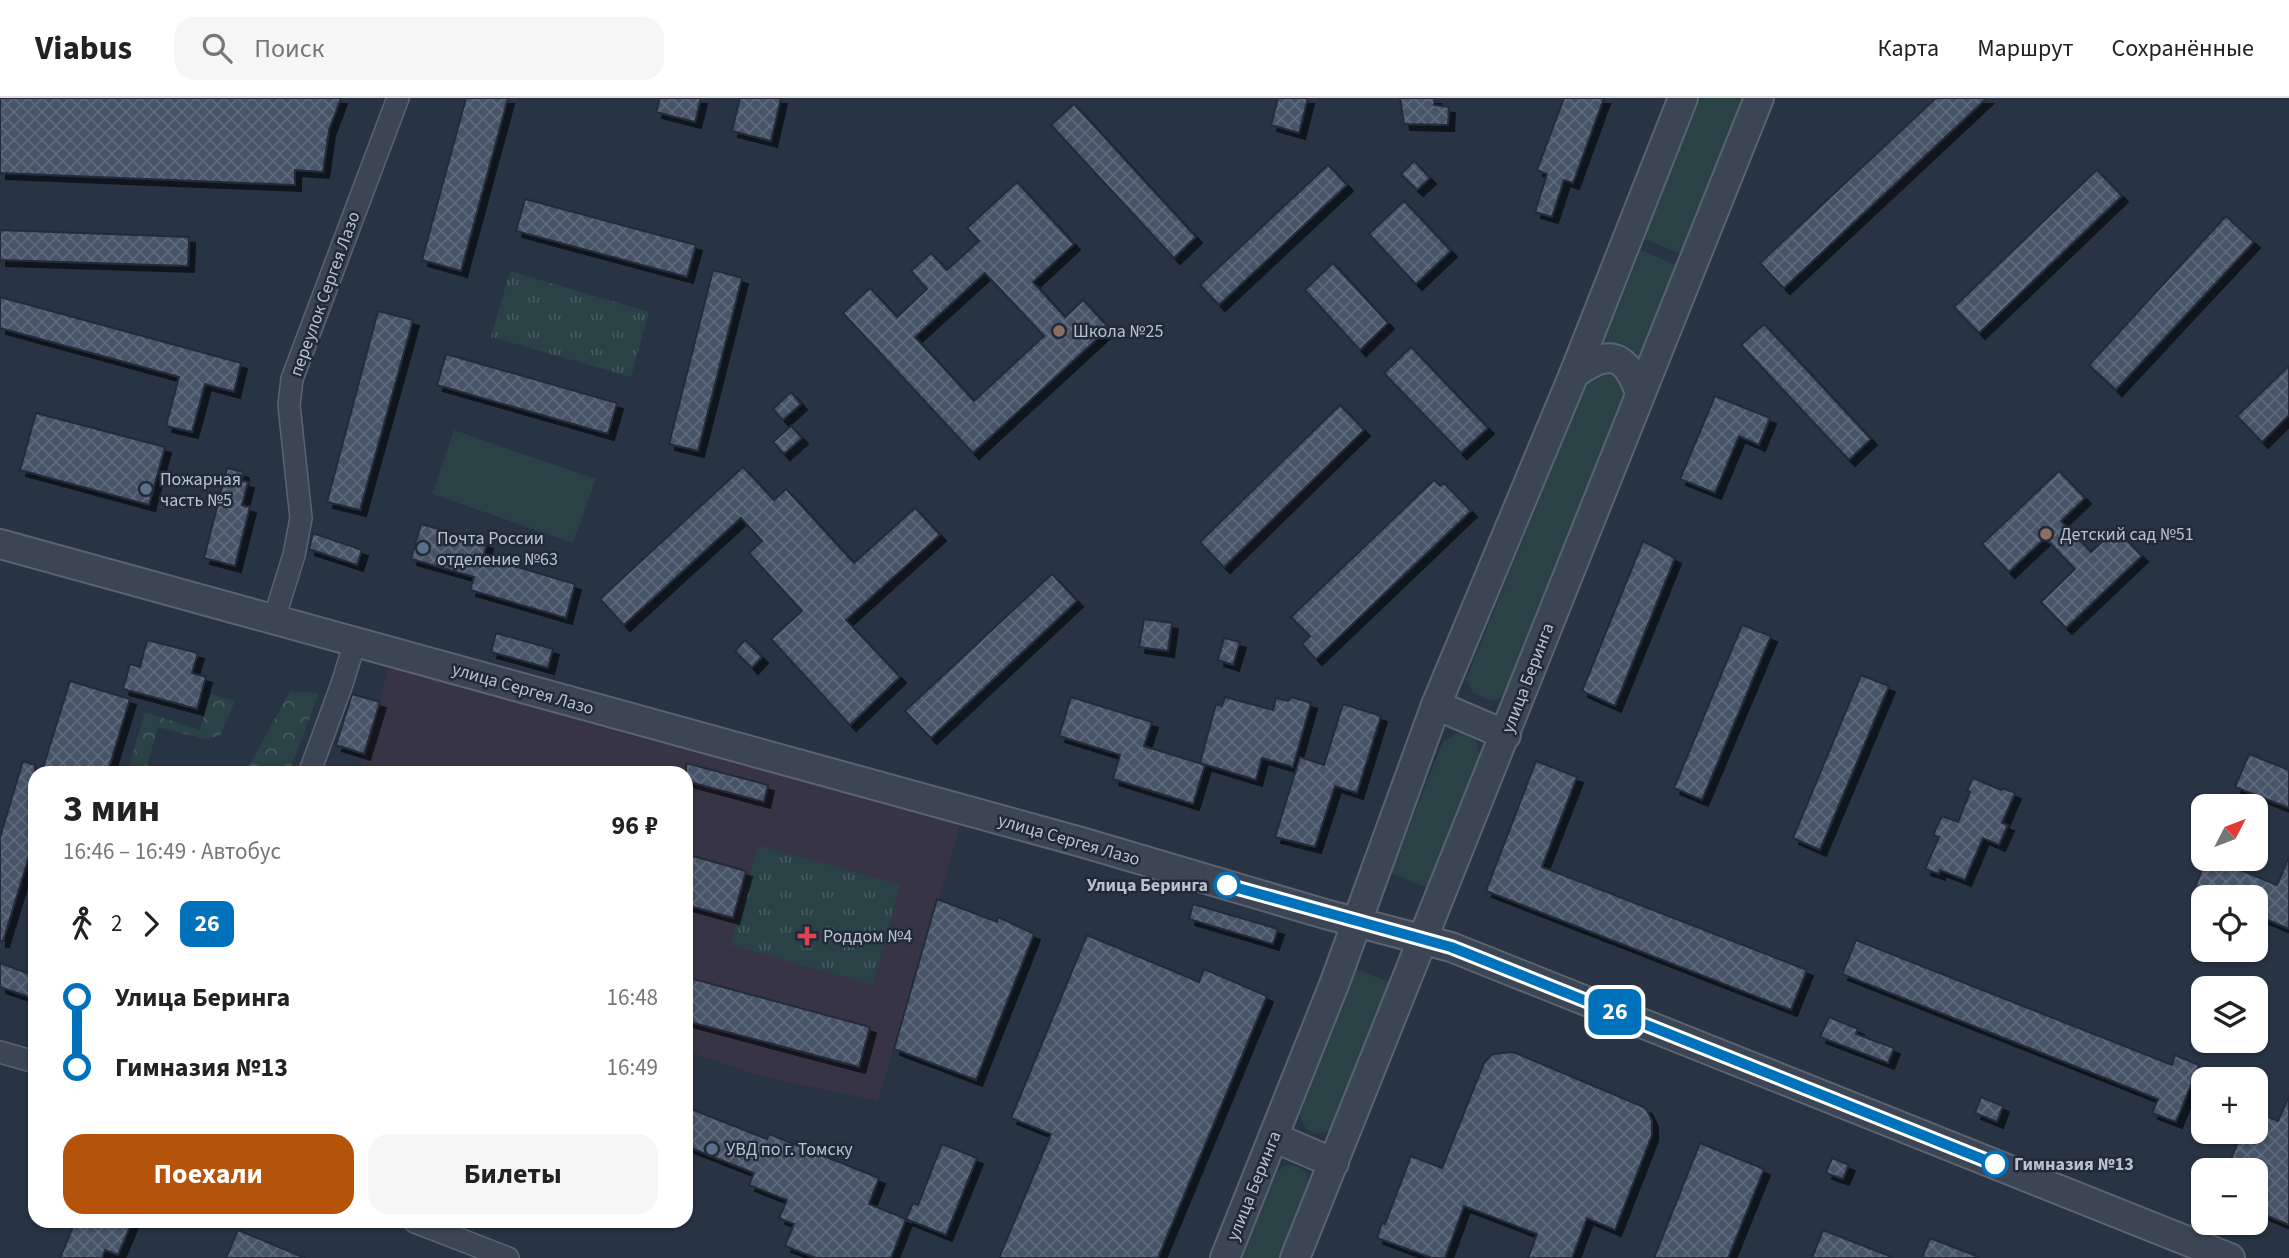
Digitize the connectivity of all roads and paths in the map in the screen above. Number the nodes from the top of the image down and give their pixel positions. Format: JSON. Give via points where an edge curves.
{"nodes":[{"id":1,"x":398,"y":98,"type":"edge"},
{"id":2,"x":1683,"y":98,"type":"edge"},
{"id":3,"x":1759,"y":98,"type":"edge"},
{"id":4,"x":1574,"y":374,"type":"junction"},
{"id":5,"x":1640,"y":393,"type":"junction"},
{"id":6,"x":0,"y":544,"type":"edge"},
{"id":7,"x":274,"y":619,"type":"junction"},
{"id":8,"x":355,"y":642,"type":"junction"},
{"id":9,"x":1436,"y":705,"type":"junction"},
{"id":10,"x":1506,"y":735,"type":"junction"},
{"id":11,"x":312,"y":766,"type":"edge"},
{"id":12,"x":1356,"y":922,"type":"junction"},
{"id":13,"x":1423,"y":939,"type":"junction"},
{"id":14,"x":0,"y":1052,"type":"edge"},
{"id":15,"x":28,"y":1060,"type":"edge"},
{"id":16,"x":1273,"y":1137,"type":"junction"},
{"id":17,"x":1334,"y":1163,"type":"junction"},
{"id":18,"x":430,"y":1228,"type":"edge"},
{"id":19,"x":508,"y":1258,"type":"edge"},
{"id":20,"x":1225,"y":1258,"type":"edge"},
{"id":21,"x":1295,"y":1258,"type":"edge"},
{"id":22,"x":2230,"y":1258,"type":"edge"}],
"edges":[{"from":1,"to":7,"type":"street","name":"переулок Сергея Лазо","via":[[292,379],[289,405],[301,518]]},
{"from":2,"to":4,"type":"street","name":"улица Беринга"},
{"from":3,"to":5,"type":"street","name":"улица Беринга"},
{"from":4,"to":5,"type":"street","via":[[1603,357],[1617,360],[1628,369]]},
{"from":4,"to":9,"type":"street","name":"улица Беринга"},
{"from":5,"to":10,"type":"street","name":"улица Беринга"},
{"from":6,"to":7,"type":"street","name":"улица Сергея Лазо"},
{"from":7,"to":8,"type":"street","name":"улица Сергея Лазо"},
{"from":8,"to":11,"type":"street"},
{"from":8,"to":12,"type":"street","name":"улица Сергея Лазо"},
{"from":9,"to":10,"type":"street"},
{"from":9,"to":12,"type":"street","name":"улица Беринга"},
{"from":10,"to":13,"type":"street","name":"улица Беринга"},
{"from":12,"to":13,"type":"street","name":"улица Сергея Лазо"},
{"from":12,"to":16,"type":"street","name":"улица Беринга"},
{"from":13,"to":17,"type":"street","name":"улица Беринга"},
{"from":13,"to":22,"type":"street","name":"улица Сергея Лазо"},
{"from":14,"to":15,"type":"street"},
{"from":16,"to":17,"type":"street"},
{"from":16,"to":20,"type":"street","name":"улица Беринга"},
{"from":17,"to":21,"type":"street","name":"улица Беринга"},
{"from":18,"to":19,"type":"street"}]}
